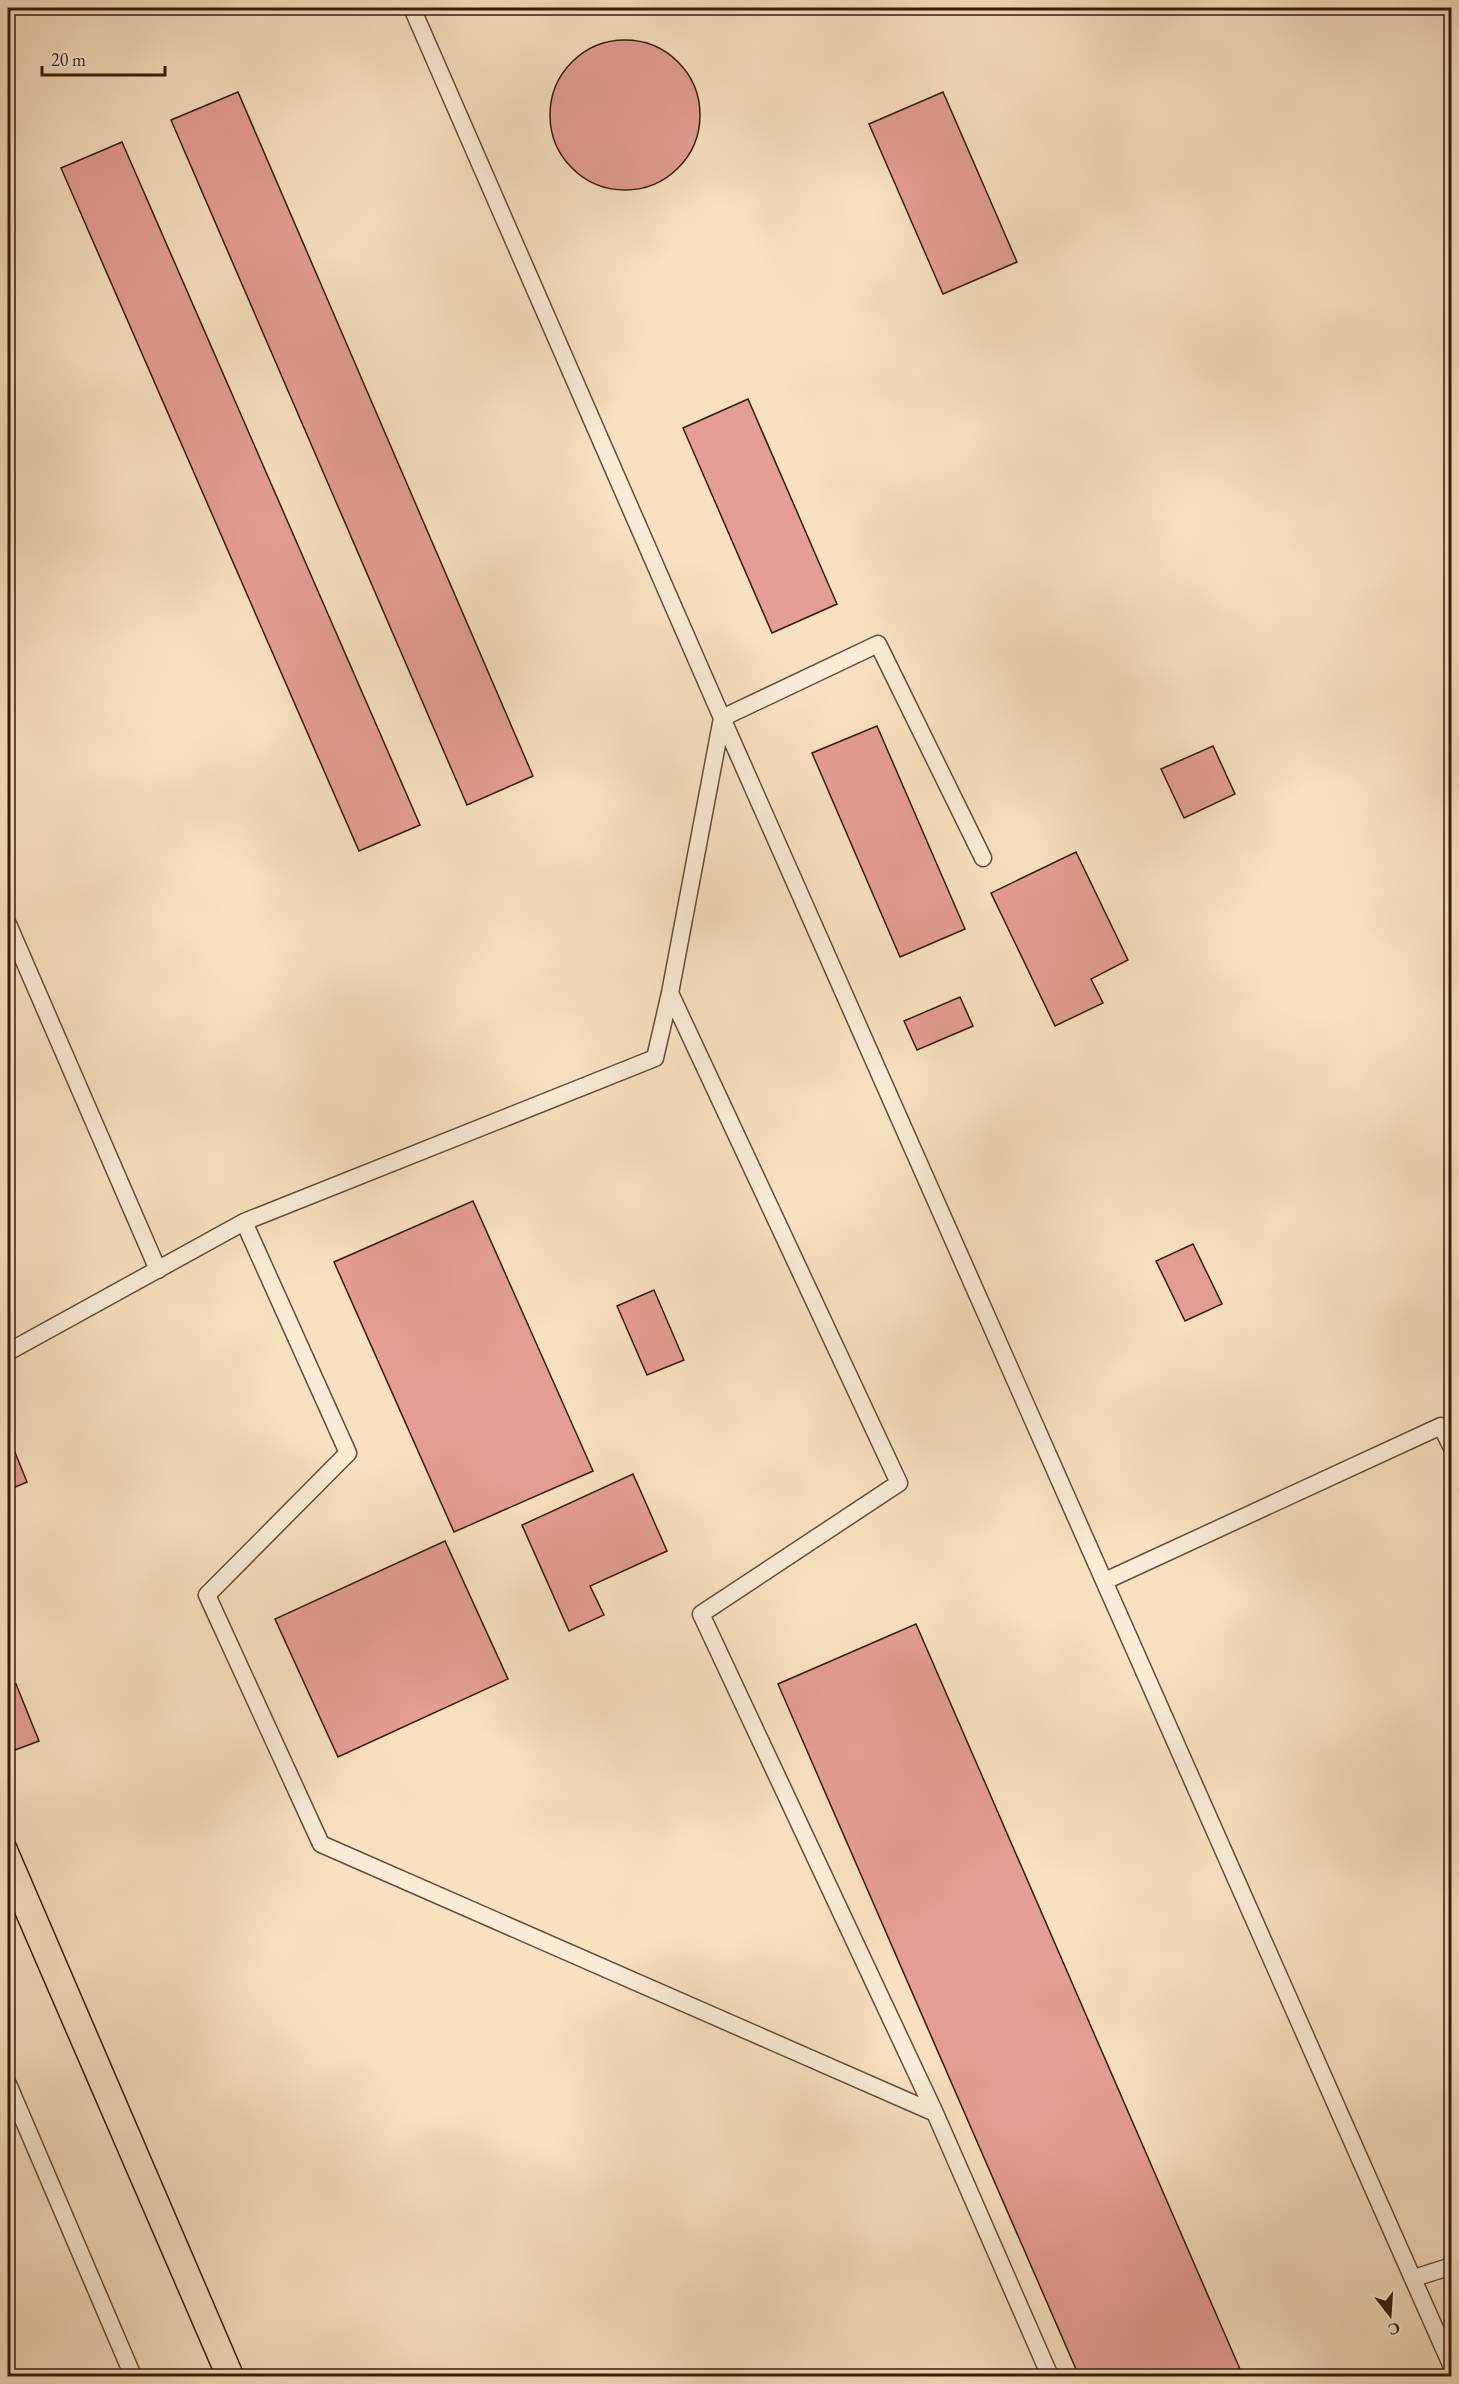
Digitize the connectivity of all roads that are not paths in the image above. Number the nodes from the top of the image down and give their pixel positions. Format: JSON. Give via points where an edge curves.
{"nodes":[{"id":1,"x":412,"y":8,"type":"edge"},
{"id":2,"x":722,"y":718,"type":"junction"},
{"id":3,"x":983,"y":858,"type":"dead end"},
{"id":4,"x":8,"y":924,"type":"edge"},
{"id":5,"x":670,"y":993,"type":"junction"},
{"id":6,"x":244,"y":1222,"type":"junction"},
{"id":7,"x":158,"y":1270,"type":"junction"},
{"id":8,"x":8,"y":1352,"type":"edge"},
{"id":9,"x":1452,"y":1448,"type":"edge"},
{"id":10,"x":1105,"y":1581,"type":"junction"},
{"id":11,"x":8,"y":2084,"type":"edge"},
{"id":12,"x":935,"y":2113,"type":"junction"},
{"id":13,"x":1452,"y":2265,"type":"edge"},
{"id":14,"x":1414,"y":2278,"type":"junction"},
{"id":15,"x":1452,"y":2367,"type":"edge"},
{"id":16,"x":133,"y":2376,"type":"edge"},
{"id":17,"x":1050,"y":2376,"type":"edge"}],
"edges":[{"from":1,"to":2,"type":"lane"},
{"from":2,"to":3,"type":"lane","via":[[878,644]]},
{"from":2,"to":5,"type":"lane"},
{"from":2,"to":10,"type":"lane"},
{"from":4,"to":7,"type":"lane"},
{"from":5,"to":6,"type":"lane","via":[[654,1058]]},
{"from":5,"to":12,"type":"lane","via":[[899,1484],[701,1614]]},
{"from":6,"to":7,"type":"lane"},
{"from":6,"to":12,"type":"lane","via":[[348,1452],[207,1595],[321,1844]]},
{"from":7,"to":8,"type":"lane"},
{"from":9,"to":10,"type":"lane","via":[[1441,1426]]},
{"from":10,"to":14,"type":"lane"},
{"from":11,"to":16,"type":"lane"},
{"from":12,"to":17,"type":"lane"},
{"from":13,"to":14,"type":"lane"},
{"from":14,"to":15,"type":"lane"}]}
